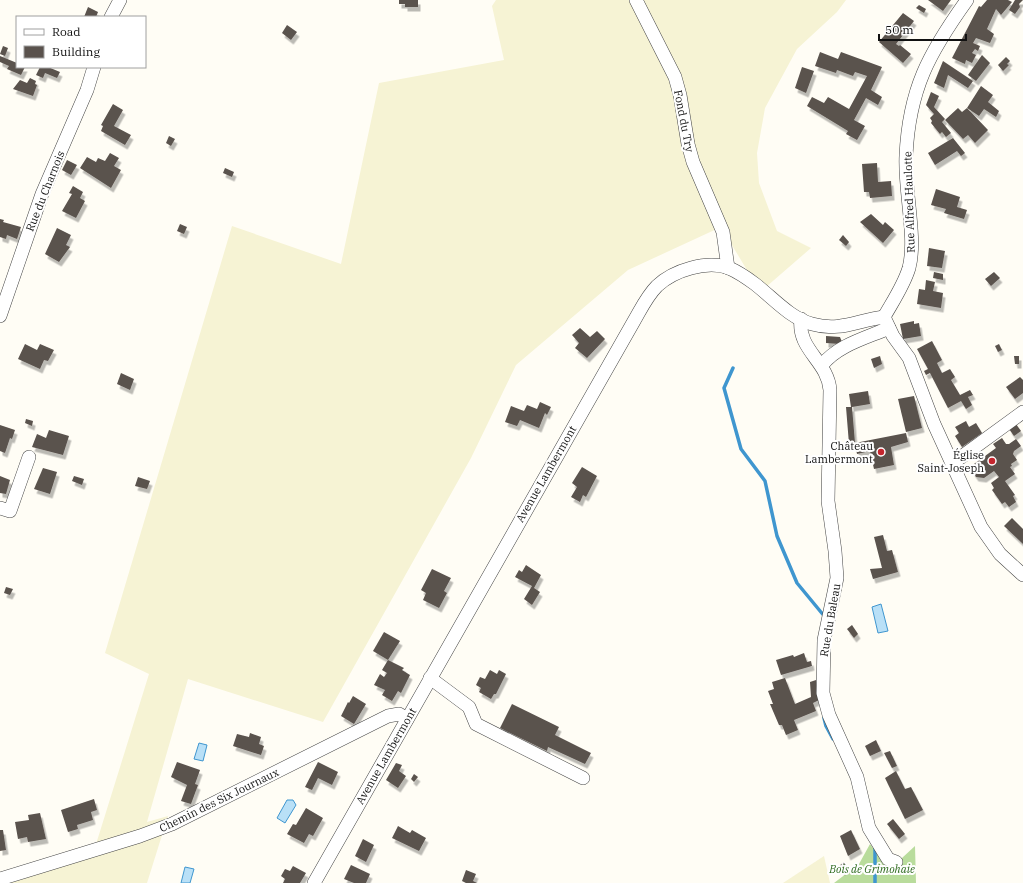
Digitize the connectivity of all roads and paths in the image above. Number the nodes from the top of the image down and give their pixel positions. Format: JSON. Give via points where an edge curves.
{"nodes":[{"id":1,"x":120,"y":0,"type":"edge"},
{"id":2,"x":636,"y":0,"type":"edge"},
{"id":3,"x":967,"y":0,"type":"edge"},
{"id":4,"x":112,"y":16,"type":"edge"},
{"id":5,"x":94,"y":68,"type":"edge"},
{"id":6,"x":728,"y":268,"type":"junction"},
{"id":7,"x":0,"y":316,"type":"edge"},
{"id":8,"x":801,"y":319,"type":"junction"},
{"id":9,"x":887,"y":322,"type":"junction"},
{"id":10,"x":822,"y":365,"type":"junction"},
{"id":11,"x":1023,"y":412,"type":"edge"},
{"id":12,"x":29,"y":457,"type":"dead end"},
{"id":13,"x":953,"y":463,"type":"junction"},
{"id":14,"x":0,"y":508,"type":"edge"},
{"id":15,"x":1023,"y":575,"type":"edge"},
{"id":16,"x":430,"y":678,"type":"junction"},
{"id":17,"x":407,"y":719,"type":"junction"},
{"id":18,"x":583,"y":778,"type":"dead end"},
{"id":19,"x":896,"y":862,"type":"dead end"},
{"id":20,"x":0,"y":879,"type":"edge"},
{"id":21,"x":314,"y":883,"type":"edge"}],
"edges":[{"from":1,"to":4,"type":"street"},
{"from":2,"to":6,"type":"street","name":"Fond du Try","via":[[675,77],[693,162],[724,232]]},
{"from":3,"to":9,"type":"street","name":"Rue Alfred Haulotte","via":[[938,42],[923,72],[915,97],[910,120],[906,171],[910,261]]},
{"from":5,"to":7,"type":"street","name":"Rue du Charnois","via":[[30,226]]},
{"from":6,"to":8,"type":"street","name":"Avenue Lambermont","via":[[754,283]]},
{"from":6,"to":16,"type":"street","name":"Avenue Lambermont","via":[[706,266],[685,270],[666,279],[651,293]]},
{"from":8,"to":9,"type":"street","name":"Avenue Lambermont","via":[[827,326]]},
{"from":8,"to":10,"type":"street","name":"Rue du Baleau","via":[[800,329],[805,346]]},
{"from":9,"to":10,"type":"street","via":[[837,350]]},
{"from":9,"to":13,"type":"street","via":[[909,358],[934,424]]},
{"from":10,"to":19,"type":"street","name":"Rue du Baleau","via":[[828,376],[830,390],[828,501],[836,551],[837,578],[824,640],[823,693],[828,716],[857,777],[869,828],[888,859]]},
{"from":11,"to":13,"type":"street"},
{"from":12,"to":14,"type":"street","via":[[10,511]]},
{"from":13,"to":15,"type":"street","via":[[986,535],[1008,562]]},
{"from":16,"to":17,"type":"street","name":"Avenue Lambermont"},
{"from":16,"to":18,"type":"street","via":[[469,707],[476,724]]},
{"from":17,"to":20,"type":"street","name":"Chemin des Six Journaux","via":[[399,714],[393,714],[172,824]]},
{"from":17,"to":21,"type":"street","name":"Avenue Lambermont"}]}
